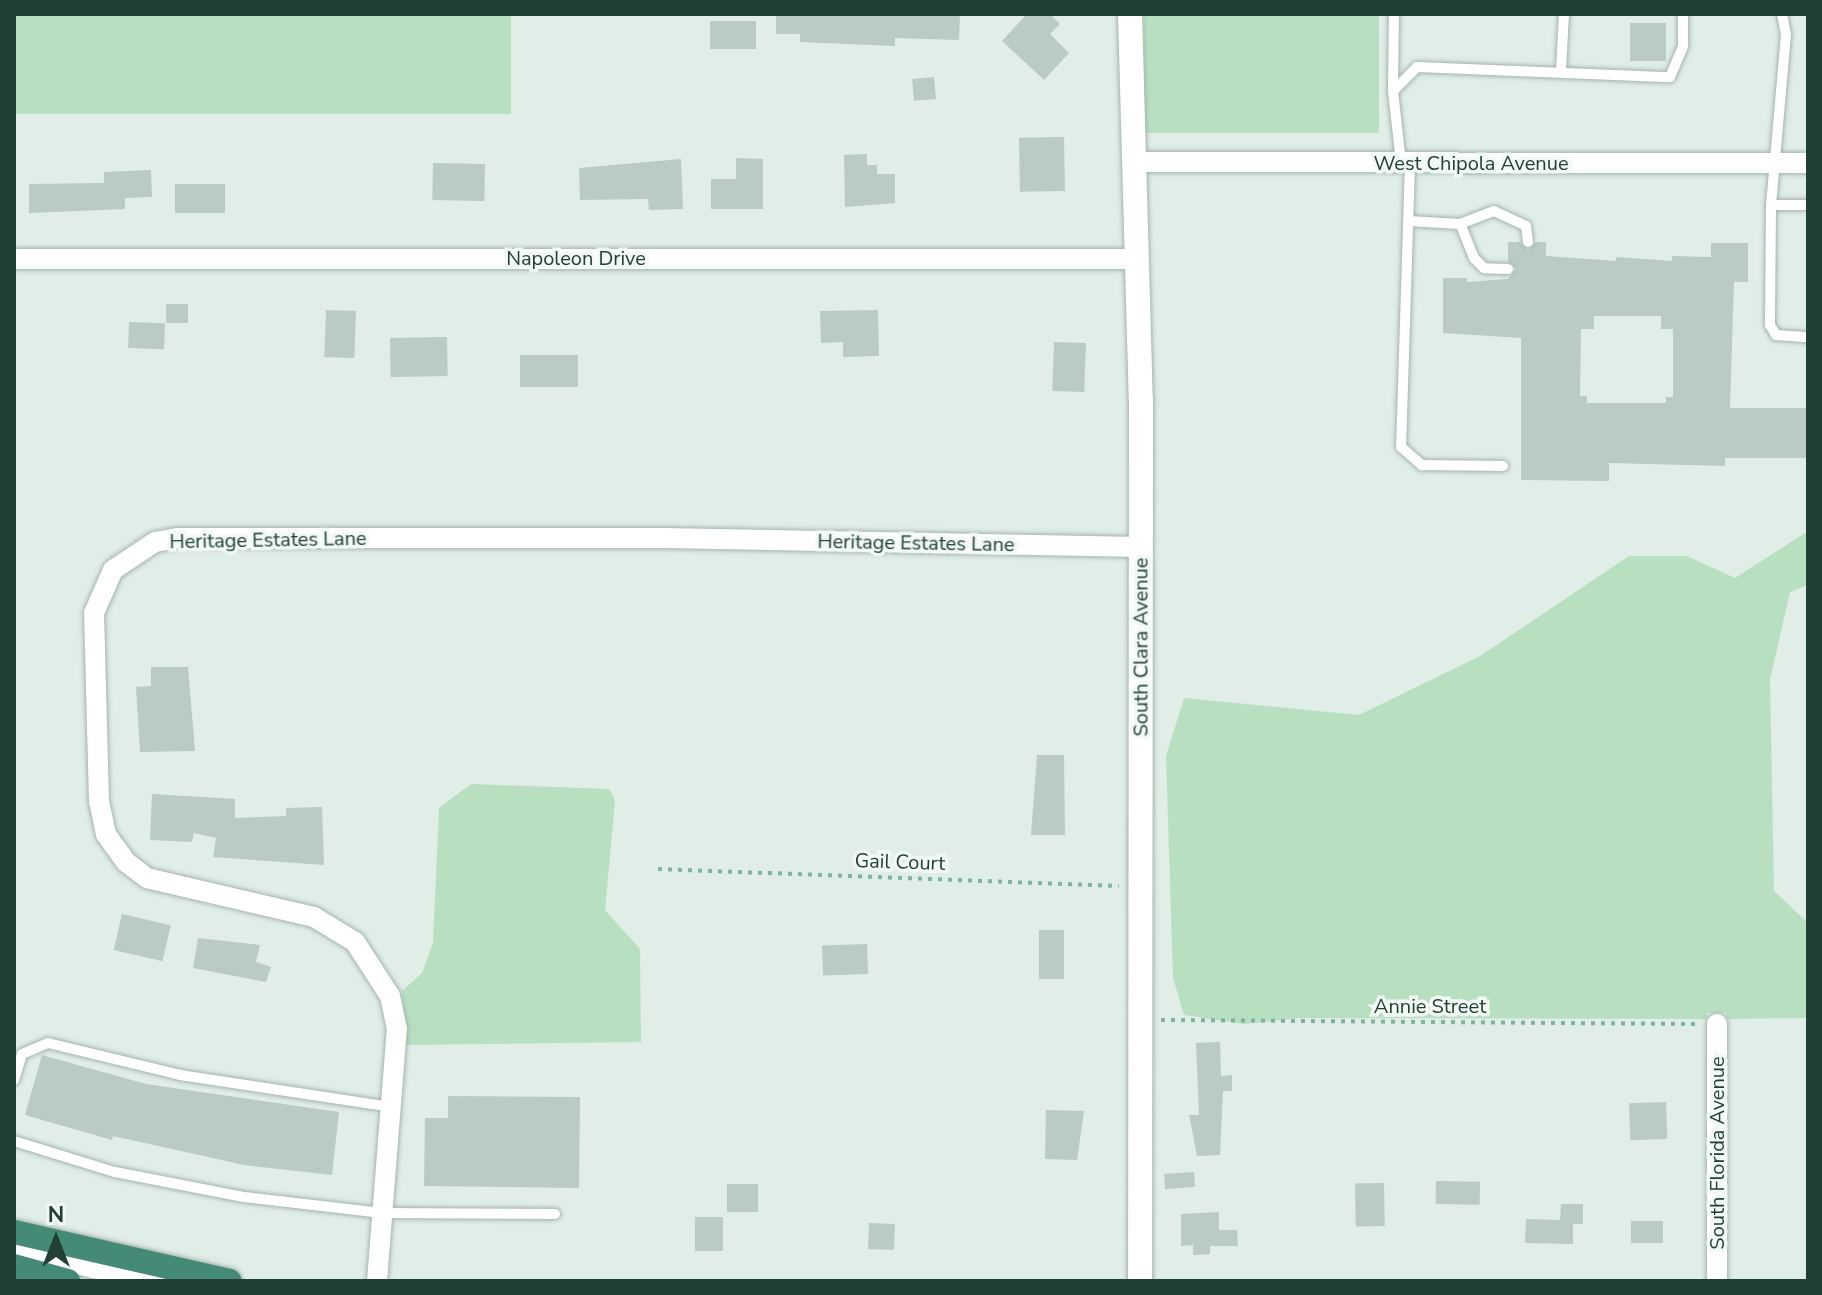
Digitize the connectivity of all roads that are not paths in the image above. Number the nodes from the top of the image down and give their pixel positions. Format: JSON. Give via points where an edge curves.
{"nodes":[{"id":1,"x":1130,"y":14,"type":"edge"},
{"id":2,"x":1394,"y":14,"type":"edge"},
{"id":3,"x":1564,"y":14,"type":"edge"},
{"id":4,"x":1683,"y":14,"type":"edge"},
{"id":5,"x":1782,"y":14,"type":"edge"},
{"id":6,"x":1561,"y":71,"type":"junction"},
{"id":7,"x":1393,"y":91,"type":"junction"},
{"id":8,"x":1134,"y":162,"type":"junction"},
{"id":9,"x":1406,"y":163,"type":"junction"},
{"id":10,"x":1773,"y":163,"type":"junction"},
{"id":11,"x":1808,"y":163,"type":"edge"},
{"id":12,"x":1771,"y":205,"type":"junction"},
{"id":13,"x":1808,"y":205,"type":"edge"},
{"id":14,"x":1408,"y":221,"type":"junction"},
{"id":15,"x":1460,"y":224,"type":"junction"},
{"id":16,"x":1528,"y":242,"type":"dead end"},
{"id":17,"x":14,"y":259,"type":"edge"},
{"id":18,"x":1138,"y":259,"type":"junction"},
{"id":19,"x":1508,"y":269,"type":"dead end"},
{"id":20,"x":1808,"y":337,"type":"edge"},
{"id":21,"x":1503,"y":466,"type":"dead end"},
{"id":22,"x":1141,"y":547,"type":"junction"},
{"id":23,"x":1717,"y":1024,"type":"road end"},
{"id":24,"x":14,"y":1080,"type":"edge"},
{"id":25,"x":391,"y":1107,"type":"junction"},
{"id":26,"x":14,"y":1141,"type":"edge"},
{"id":27,"x":382,"y":1213,"type":"junction"},
{"id":28,"x":555,"y":1214,"type":"dead end"},
{"id":29,"x":14,"y":1232,"type":"edge"},
{"id":30,"x":14,"y":1246,"type":"edge"},
{"id":31,"x":14,"y":1266,"type":"edge"},
{"id":32,"x":68,"y":1281,"type":"edge"},
{"id":33,"x":153,"y":1281,"type":"edge"},
{"id":34,"x":229,"y":1281,"type":"edge"},
{"id":35,"x":377,"y":1281,"type":"edge"},
{"id":36,"x":1140,"y":1281,"type":"edge"},
{"id":37,"x":1717,"y":1281,"type":"edge"}],
"edges":[{"from":1,"to":8,"type":"street","name":"South Clara Avenue"},
{"from":2,"to":7,"type":"lane"},
{"from":3,"to":6,"type":"lane"},
{"from":4,"to":6,"type":"lane","via":[[1683,46],[1670,77]]},
{"from":5,"to":10,"type":"lane","via":[[1786,34]]},
{"from":6,"to":7,"type":"lane","via":[[1417,67]]},
{"from":7,"to":9,"type":"lane"},
{"from":8,"to":9,"type":"street","name":"West Chipola Avenue"},
{"from":8,"to":18,"type":"street","name":"South Clara Avenue"},
{"from":9,"to":10,"type":"street","name":"West Chipola Avenue"},
{"from":9,"to":14,"type":"lane"},
{"from":10,"to":11,"type":"street","name":"West Chipola Avenue"},
{"from":10,"to":12,"type":"lane"},
{"from":12,"to":13,"type":"lane"},
{"from":12,"to":20,"type":"lane","via":[[1770,325],[1776,335]]},
{"from":14,"to":15,"type":"lane"},
{"from":14,"to":21,"type":"lane","via":[[1401,447],[1422,465]]},
{"from":15,"to":16,"type":"lane","via":[[1494,211],[1526,226]]},
{"from":15,"to":19,"type":"lane","via":[[1484,268]]},
{"from":17,"to":18,"type":"street","name":"Napoleon Drive"},
{"from":18,"to":22,"type":"street","name":"South Clara Avenue"},
{"from":22,"to":25,"type":"street","name":"Heritage Estates Lane","via":[[667,538],[177,538],[129,556],[113,570],[94,613],[99,802],[106,834],[126,862],[147,878],[314,917],[355,942],[380,972],[390,996],[397,1029]]},
{"from":22,"to":36,"type":"street","name":"South Clara Avenue"},
{"from":23,"to":37,"type":"street","name":"South Florida Avenue"},
{"from":24,"to":25,"type":"lane","via":[[22,1054],[48,1043],[180,1075]]},
{"from":25,"to":27,"type":"street","name":"Heritage Estates Lane"},
{"from":26,"to":27,"type":"lane","via":[[115,1172],[229,1195]]},
{"from":27,"to":28,"type":"lane"},
{"from":27,"to":35,"type":"street","name":"Heritage Estates Lane"},
{"from":29,"to":34,"type":"highway"},
{"from":30,"to":33,"type":"street"},
{"from":31,"to":32,"type":"highway"}]}
